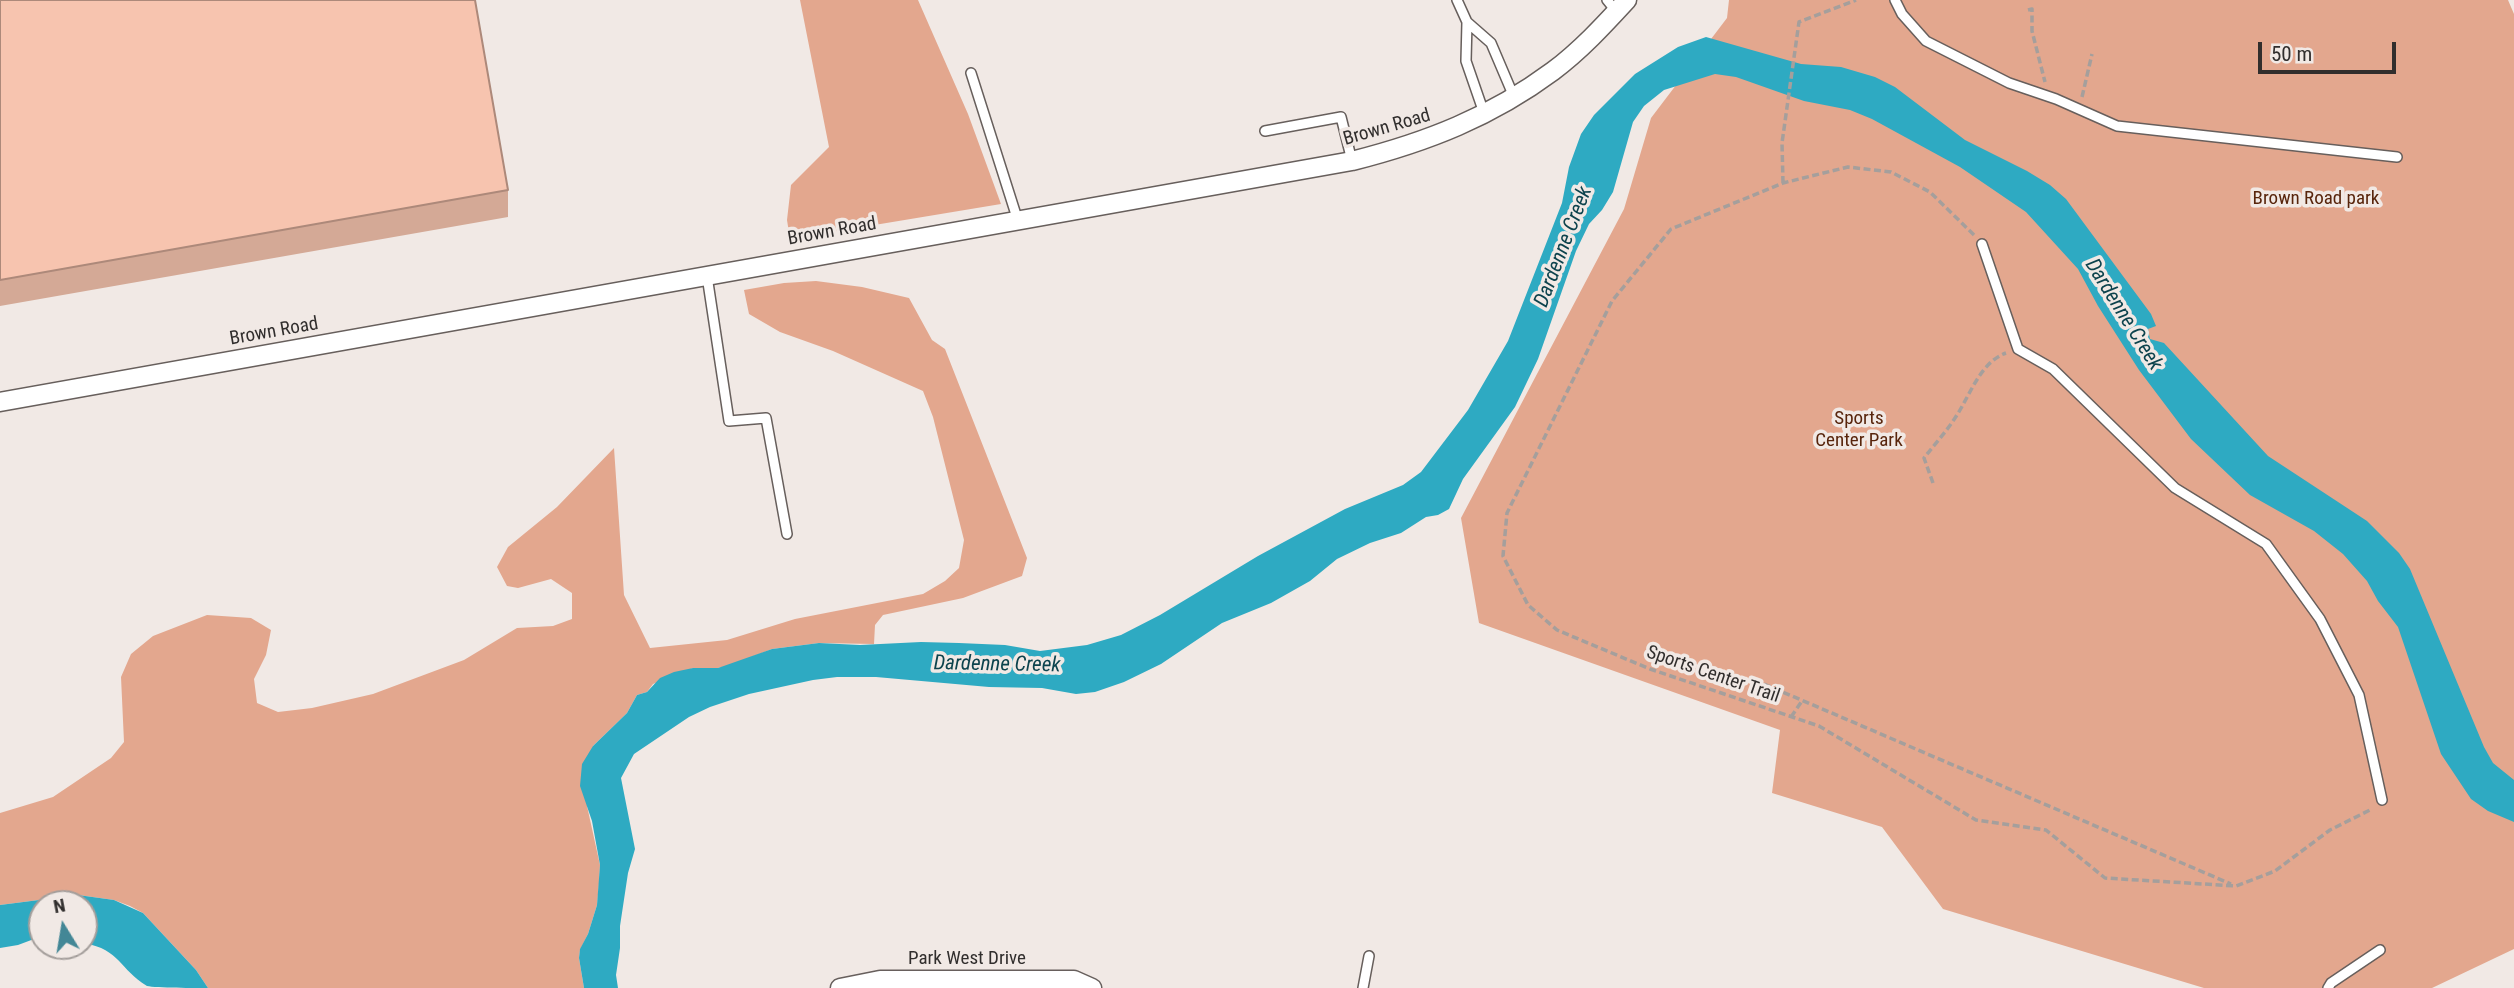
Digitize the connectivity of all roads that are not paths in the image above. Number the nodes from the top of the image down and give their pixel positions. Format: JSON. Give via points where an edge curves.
{"nodes":[{"id":1,"x":1457,"y":0,"type":"edge"},
{"id":2,"x":1895,"y":0,"type":"edge"},
{"id":3,"x":1617,"y":4,"type":"edge"},
{"id":4,"x":1467,"y":22,"type":"junction"},
{"id":5,"x":971,"y":73,"type":"dead end"},
{"id":6,"x":1514,"y":97,"type":"junction"},
{"id":7,"x":1485,"y":113,"type":"junction"},
{"id":8,"x":1265,"y":131,"type":"dead end"},
{"id":9,"x":2397,"y":157,"type":"dead end"},
{"id":10,"x":1352,"y":161,"type":"junction"},
{"id":11,"x":1018,"y":221,"type":"junction"},
{"id":12,"x":1982,"y":244,"type":"road end"},
{"id":13,"x":707,"y":276,"type":"junction"},
{"id":14,"x":0,"y":402,"type":"edge"},
{"id":15,"x":787,"y":534,"type":"dead end"},
{"id":16,"x":2382,"y":800,"type":"road end"},
{"id":17,"x":2379,"y":950,"type":"dead end"},
{"id":18,"x":1369,"y":956,"type":"dead end"},
{"id":19,"x":840,"y":988,"type":"edge"},
{"id":20,"x":1092,"y":988,"type":"edge"},
{"id":21,"x":1363,"y":988,"type":"edge"},
{"id":22,"x":2328,"y":988,"type":"edge"}],
"edges":[{"from":1,"to":4,"type":"lane"},
{"from":2,"to":9,"type":"lane","via":[[1926,41],[2009,83],[2117,126]]},
{"from":3,"to":6,"type":"street","name":"Brown Road","via":[[1587,41]]},
{"from":4,"to":6,"type":"lane","via":[[1490,43]]},
{"from":4,"to":7,"type":"lane","via":[[1466,61]]},
{"from":5,"to":11,"type":"lane"},
{"from":6,"to":7,"type":"street","name":"Brown Road"},
{"from":7,"to":10,"type":"street","name":"Brown Road","via":[[1444,134]]},
{"from":8,"to":10,"type":"lane","via":[[1341,117]]},
{"from":10,"to":11,"type":"street","name":"Brown Road"},
{"from":11,"to":13,"type":"street","name":"Brown Road"},
{"from":12,"to":16,"type":"lane","via":[[2018,349],[2053,369],[2175,488],[2266,544],[2320,619],[2359,695]]},
{"from":13,"to":14,"type":"street","name":"Brown Road"},
{"from":13,"to":15,"type":"lane","via":[[729,421],[765,418]]},
{"from":17,"to":22,"type":"lane"},
{"from":18,"to":21,"type":"lane"},
{"from":19,"to":20,"type":"street","name":"Park West Drive","via":[[880,980],[1074,980]]}]}
